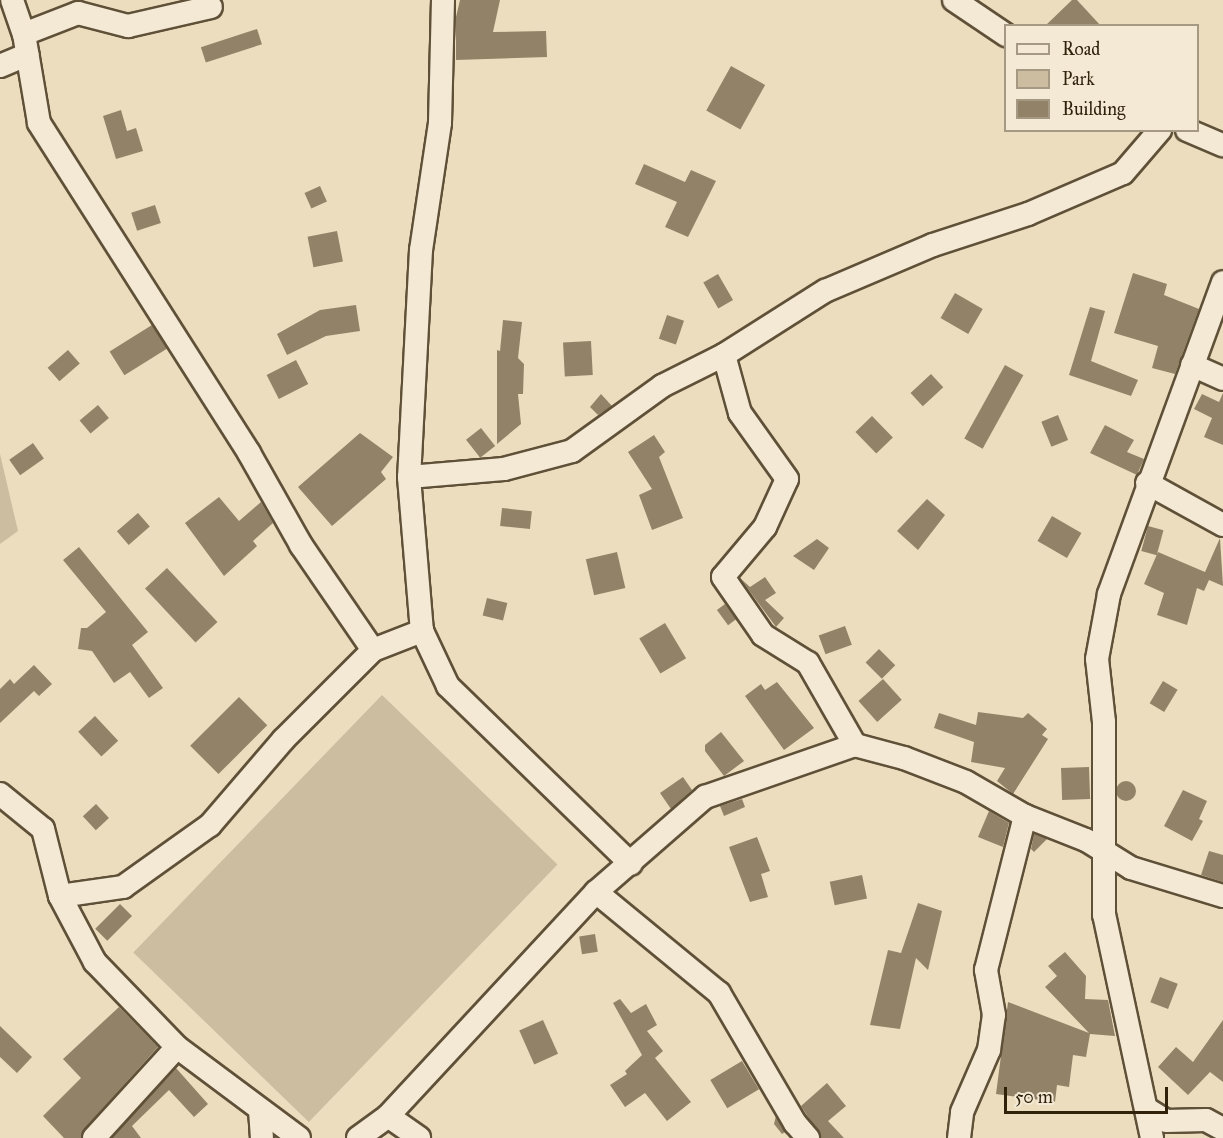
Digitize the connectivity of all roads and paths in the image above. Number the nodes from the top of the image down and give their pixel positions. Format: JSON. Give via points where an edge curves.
{"nodes":[{"id":1,"x":12,"y":0,"type":"edge"},
{"id":2,"x":443,"y":0,"type":"edge"},
{"id":3,"x":954,"y":0,"type":"edge"},
{"id":4,"x":211,"y":7,"type":"dead end"},
{"id":5,"x":1004,"y":34,"type":"edge"},
{"id":6,"x":26,"y":44,"type":"junction"},
{"id":7,"x":0,"y":66,"type":"edge"},
{"id":8,"x":1192,"y":132,"type":"edge"},
{"id":9,"x":1151,"y":134,"type":"edge"},
{"id":10,"x":1223,"y":145,"type":"edge"},
{"id":11,"x":1223,"y":282,"type":"edge"},
{"id":12,"x":724,"y":355,"type":"junction"},
{"id":13,"x":1192,"y":365,"type":"junction"},
{"id":14,"x":1223,"y":379,"type":"edge"},
{"id":15,"x":409,"y":477,"type":"junction"},
{"id":16,"x":1147,"y":483,"type":"junction"},
{"id":17,"x":1223,"y":525,"type":"edge"},
{"id":18,"x":422,"y":631,"type":"junction"},
{"id":19,"x":373,"y":650,"type":"junction"},
{"id":20,"x":855,"y":745,"type":"junction"},
{"id":21,"x":0,"y":794,"type":"edge"},
{"id":22,"x":1026,"y":816,"type":"junction"},
{"id":23,"x":1105,"y":852,"type":"junction"},
{"id":24,"x":631,"y":864,"type":"junction"},
{"id":25,"x":596,"y":892,"type":"junction"},
{"id":26,"x":60,"y":896,"type":"junction"},
{"id":27,"x":1223,"y":896,"type":"edge"},
{"id":28,"x":177,"y":1047,"type":"junction"},
{"id":29,"x":1146,"y":1109,"type":"junction"},
{"id":30,"x":260,"y":1110,"type":"junction"},
{"id":31,"x":388,"y":1116,"type":"junction"},
{"id":32,"x":1223,"y":1129,"type":"edge"},
{"id":33,"x":94,"y":1138,"type":"edge"},
{"id":34,"x":262,"y":1138,"type":"edge"},
{"id":35,"x":298,"y":1138,"type":"edge"},
{"id":36,"x":358,"y":1138,"type":"edge"},
{"id":37,"x":419,"y":1138,"type":"edge"},
{"id":38,"x":808,"y":1138,"type":"edge"},
{"id":39,"x":958,"y":1138,"type":"edge"},
{"id":40,"x":1152,"y":1138,"type":"edge"}],
"edges":[{"from":1,"to":6,"type":"street"},
{"from":2,"to":15,"type":"street","via":[[440,123],[421,250]]},
{"from":3,"to":5,"type":"street"},
{"from":4,"to":6,"type":"street","via":[[128,26],[78,13]]},
{"from":6,"to":7,"type":"street"},
{"from":6,"to":19,"type":"street","via":[[39,123],[249,453],[301,545]]},
{"from":8,"to":10,"type":"street"},
{"from":9,"to":12,"type":"street","via":[[1124,173],[1028,214],[933,245],[825,291]]},
{"from":11,"to":13,"type":"street"},
{"from":12,"to":15,"type":"street","via":[[662,386],[572,451],[504,469]]},
{"from":12,"to":20,"type":"street","via":[[740,412],[787,479],[765,528],[723,577],[763,635],[808,663]]},
{"from":13,"to":14,"type":"street"},
{"from":13,"to":16,"type":"street"},
{"from":15,"to":18,"type":"street"},
{"from":16,"to":17,"type":"street"},
{"from":16,"to":23,"type":"street","via":[[1109,594],[1097,660],[1104,722]]},
{"from":18,"to":19,"type":"street"},
{"from":18,"to":24,"type":"street","via":[[448,686]]},
{"from":19,"to":26,"type":"street","via":[[282,740],[210,825],[123,887]]},
{"from":20,"to":22,"type":"street","via":[[904,758],[966,782]]},
{"from":20,"to":24,"type":"street","via":[[705,797]]},
{"from":21,"to":26,"type":"street","via":[[43,829]]},
{"from":22,"to":23,"type":"street"},
{"from":22,"to":39,"type":"street","via":[[986,970],[994,1015],[989,1050],[962,1112]]},
{"from":23,"to":27,"type":"street","via":[[1131,868]]},
{"from":23,"to":29,"type":"street","via":[[1104,915]]},
{"from":24,"to":25,"type":"street"},
{"from":25,"to":31,"type":"street"},
{"from":25,"to":38,"type":"street","via":[[719,993],[795,1123]]},
{"from":26,"to":28,"type":"street","via":[[95,962]]},
{"from":28,"to":30,"type":"street"},
{"from":28,"to":33,"type":"street"},
{"from":29,"to":32,"type":"street","via":[[1166,1121],[1206,1120]]},
{"from":29,"to":40,"type":"street"},
{"from":30,"to":34,"type":"street"},
{"from":30,"to":35,"type":"street"},
{"from":31,"to":36,"type":"street"},
{"from":31,"to":37,"type":"street"}]}
